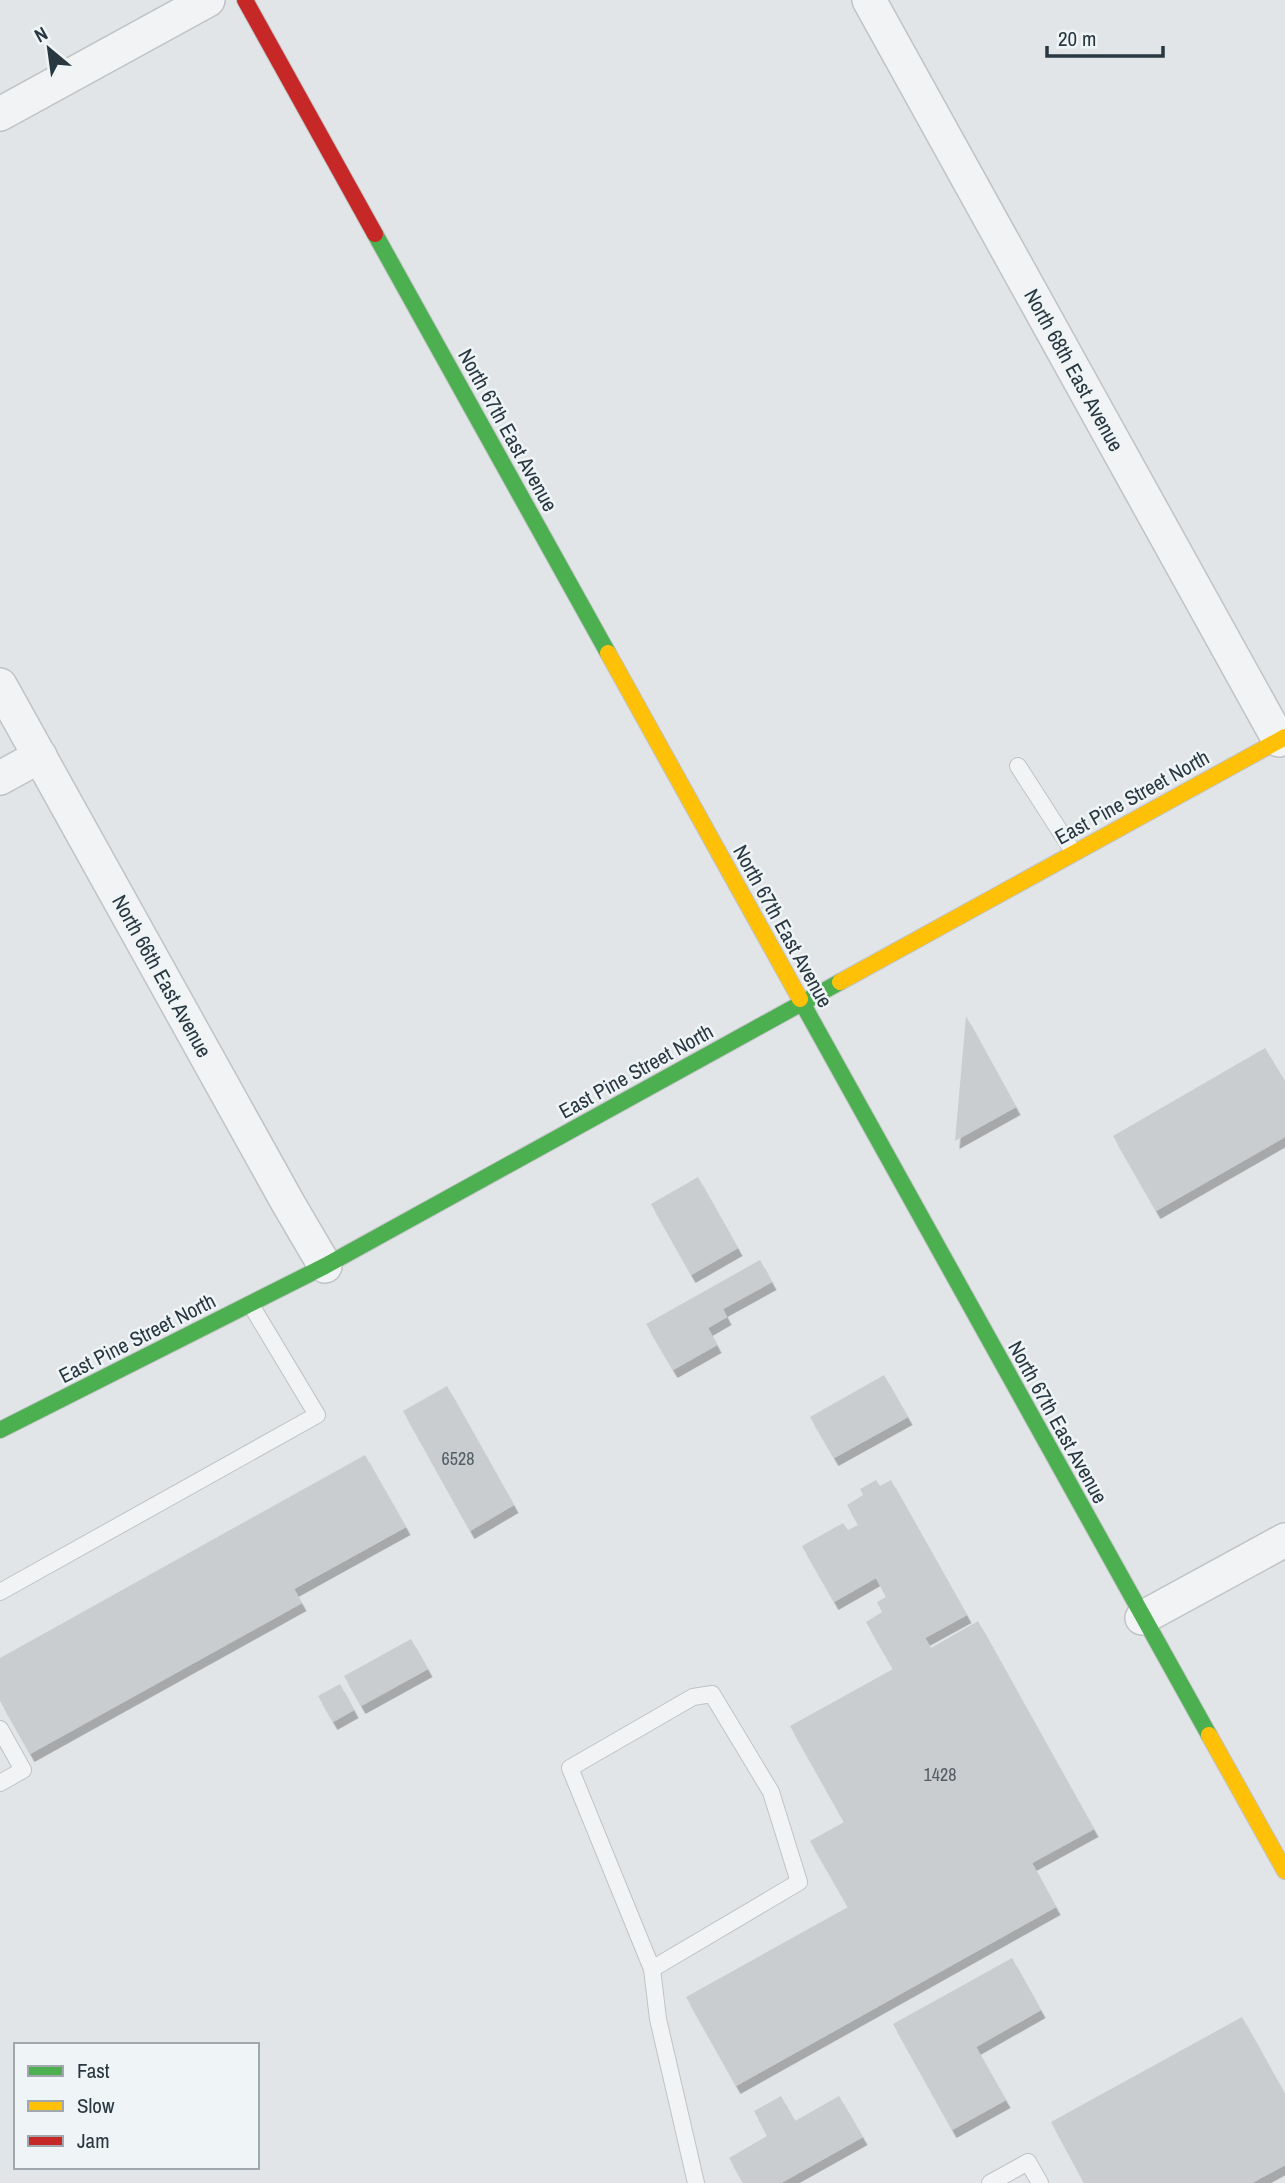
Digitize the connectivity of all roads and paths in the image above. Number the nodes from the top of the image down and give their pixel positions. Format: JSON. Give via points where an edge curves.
{"nodes":[{"id":1,"x":208,"y":0,"type":"edge"},
{"id":2,"x":245,"y":0,"type":"edge"},
{"id":3,"x":869,"y":0,"type":"edge"},
{"id":4,"x":0,"y":114,"type":"edge"},
{"id":5,"x":0,"y":685,"type":"edge"},
{"id":6,"x":1282,"y":738,"type":"edge"},
{"id":7,"x":40,"y":756,"type":"junction"},
{"id":8,"x":1018,"y":766,"type":"dead end"},
{"id":9,"x":0,"y":778,"type":"edge"},
{"id":10,"x":1074,"y":853,"type":"junction"},
{"id":11,"x":802,"y":1003,"type":"junction"},
{"id":12,"x":325,"y":1266,"type":"junction"},
{"id":13,"x":251,"y":1305,"type":"junction"},
{"id":14,"x":0,"y":1430,"type":"edge"},
{"id":15,"x":1285,"y":1540,"type":"edge"},
{"id":16,"x":0,"y":1592,"type":"edge"},
{"id":17,"x":1143,"y":1618,"type":"junction"},
{"id":18,"x":0,"y":1729,"type":"edge"},
{"id":19,"x":0,"y":1783,"type":"edge"},
{"id":20,"x":1285,"y":1871,"type":"edge"},
{"id":21,"x":652,"y":1969,"type":"junction"},
{"id":22,"x":695,"y":2183,"type":"edge"},
{"id":23,"x":990,"y":2183,"type":"edge"},
{"id":24,"x":1040,"y":2183,"type":"edge"}],
"edges":[{"from":1,"to":4,"type":"street"},
{"from":2,"to":11,"type":"street","name":"North 67th East Avenue"},
{"from":3,"to":6,"type":"street","name":"North 68th East Avenue"},
{"from":5,"to":7,"type":"street","name":"North 66th East Avenue"},
{"from":6,"to":10,"type":"street","name":"East Pine Street North"},
{"from":7,"to":9,"type":"street"},
{"from":7,"to":12,"type":"street","name":"North 66th East Avenue"},
{"from":8,"to":10,"type":"lane"},
{"from":10,"to":11,"type":"street","name":"East Pine Street North"},
{"from":11,"to":12,"type":"street","name":"East Pine Street North"},
{"from":11,"to":17,"type":"street","name":"North 67th East Avenue"},
{"from":12,"to":13,"type":"street","name":"East Pine Street North"},
{"from":13,"to":14,"type":"street","name":"East Pine Street North"},
{"from":13,"to":16,"type":"lane","via":[[317,1415]]},
{"from":15,"to":17,"type":"street"},
{"from":17,"to":20,"type":"street","name":"North 67th East Avenue"},
{"from":18,"to":19,"type":"lane","via":[[23,1770]]},
{"from":21,"to":21,"type":"lane","via":[[799,1882],[771,1792],[712,1694],[694,1697],[570,1768]]},
{"from":21,"to":22,"type":"lane","via":[[658,2019]]},
{"from":23,"to":24,"type":"lane","via":[[1028,2162]]}]}
